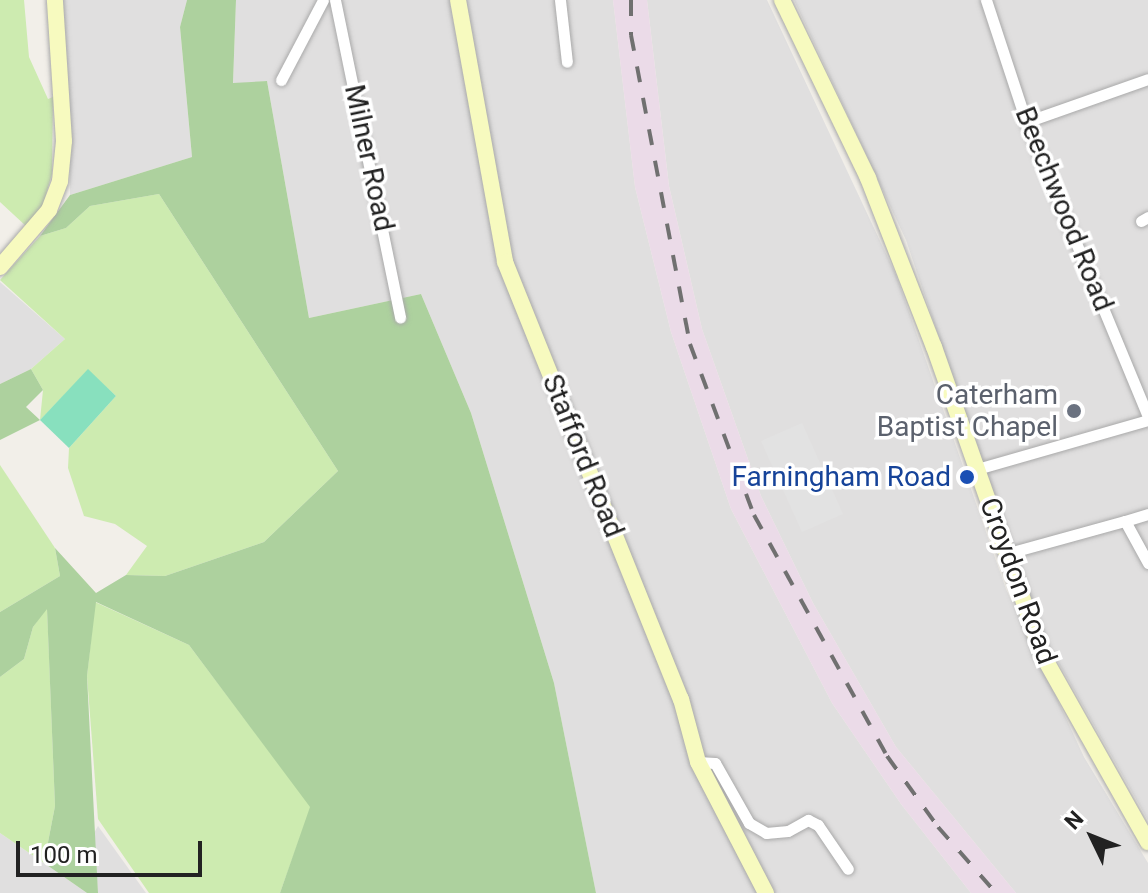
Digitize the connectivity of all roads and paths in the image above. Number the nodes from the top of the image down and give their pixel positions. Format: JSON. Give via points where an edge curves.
{"nodes":[{"id":1,"x":55,"y":0,"type":"edge"},
{"id":2,"x":323,"y":0,"type":"edge"},
{"id":3,"x":335,"y":0,"type":"edge"},
{"id":4,"x":458,"y":0,"type":"edge"},
{"id":5,"x":560,"y":0,"type":"edge"},
{"id":6,"x":782,"y":0,"type":"edge"},
{"id":7,"x":986,"y":0,"type":"edge"},
{"id":8,"x":567,"y":62,"type":"dead end"},
{"id":9,"x":1148,"y":79,"type":"edge"},
{"id":10,"x":281,"y":80,"type":"dead end"},
{"id":11,"x":1026,"y":122,"type":"junction"},
{"id":12,"x":0,"y":267,"type":"edge"},
{"id":13,"x":400,"y":317,"type":"dead end"},
{"id":14,"x":1148,"y":418,"type":"edge"},
{"id":15,"x":977,"y":469,"type":"junction"},
{"id":16,"x":1148,"y":514,"type":"edge"},
{"id":17,"x":1125,"y":521,"type":"junction"},
{"id":18,"x":1005,"y":554,"type":"junction"},
{"id":19,"x":1148,"y":563,"type":"edge"},
{"id":20,"x":698,"y":762,"type":"junction"},
{"id":21,"x":1148,"y":842,"type":"edge"},
{"id":22,"x":848,"y":869,"type":"dead end"},
{"id":23,"x":766,"y":893,"type":"edge"}],
"edges":[{"from":1,"to":12,"type":"street","via":[[64,141],[60,181],[49,210]]},
{"from":2,"to":10,"type":"street"},
{"from":3,"to":13,"type":"street","name":"Milner Road"},
{"from":4,"to":20,"type":"street","name":"Stafford Road","via":[[505,262],[681,699]]},
{"from":5,"to":8,"type":"street"},
{"from":6,"to":15,"type":"street","name":"Croydon Road","via":[[868,178]]},
{"from":7,"to":11,"type":"street","name":"Beechwood Road"},
{"from":9,"to":11,"type":"street"},
{"from":11,"to":14,"type":"street","name":"Beechwood Road"},
{"from":14,"to":15,"type":"street","name":"Beechwood Road"},
{"from":15,"to":18,"type":"street","name":"Croydon Road"},
{"from":16,"to":17,"type":"street"},
{"from":17,"to":18,"type":"street"},
{"from":17,"to":19,"type":"street"},
{"from":18,"to":21,"type":"street","name":"Croydon Road","via":[[1042,654]]},
{"from":20,"to":22,"type":"street","via":[[715,763],[749,823],[766,833],[788,831],[808,820],[818,825]]},
{"from":20,"to":23,"type":"street","name":"Stafford Road"}]}
